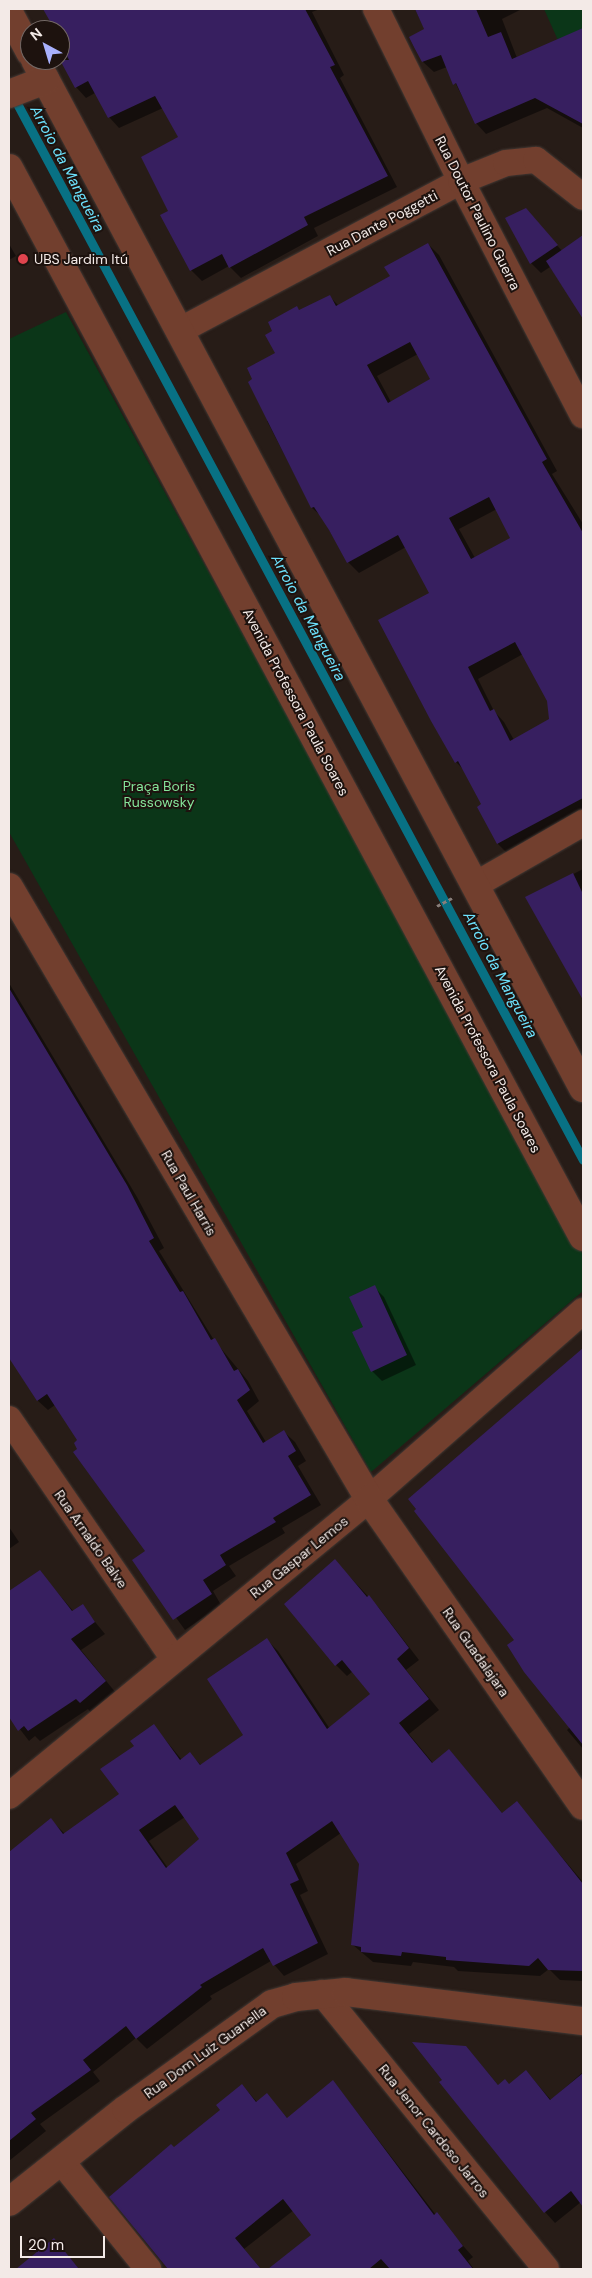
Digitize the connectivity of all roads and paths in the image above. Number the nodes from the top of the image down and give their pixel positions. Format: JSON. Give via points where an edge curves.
{"nodes":[{"id":1,"x":376,"y":9,"type":"edge"},
{"id":2,"x":9,"y":13,"type":"edge"},
{"id":3,"x":20,"y":33,"type":"edge"},
{"id":4,"x":28,"y":81,"type":"edge"},
{"id":5,"x":9,"y":168,"type":"edge"},
{"id":6,"x":461,"y":181,"type":"junction"},
{"id":7,"x":583,"y":197,"type":"edge"},
{"id":8,"x":179,"y":331,"type":"junction"},
{"id":9,"x":583,"y":415,"type":"edge"},
{"id":10,"x":583,"y":823,"type":"edge"},
{"id":11,"x":9,"y":887,"type":"edge"},
{"id":12,"x":468,"y":889,"type":"junction"},
{"id":13,"x":435,"y":907,"type":"dead end"},
{"id":14,"x":583,"y":1088,"type":"edge"},
{"id":15,"x":583,"y":1236,"type":"edge"},
{"id":16,"x":583,"y":1311,"type":"edge"},
{"id":17,"x":9,"y":1419,"type":"edge"},
{"id":18,"x":369,"y":1499,"type":"junction"},
{"id":19,"x":174,"y":1659,"type":"junction"},
{"id":20,"x":9,"y":1796,"type":"edge"},
{"id":21,"x":583,"y":1806,"type":"edge"},
{"id":22,"x":322,"y":1993,"type":"junction"},
{"id":23,"x":583,"y":2021,"type":"edge"},
{"id":24,"x":61,"y":2161,"type":"junction"},
{"id":25,"x":9,"y":2202,"type":"edge"},
{"id":26,"x":148,"y":2269,"type":"edge"},
{"id":27,"x":546,"y":2269,"type":"edge"}],
"edges":[{"from":1,"to":6,"type":"street","name":"Rua Doutor Paulino Guerra"},
{"from":2,"to":3,"type":"street"},
{"from":4,"to":8,"type":"street"},
{"from":5,"to":15,"type":"street","name":"Avenida Professora Paula Soares"},
{"from":6,"to":7,"type":"street","name":"Rua Dante Poggetti","via":[[506,162],[536,160]]},
{"from":6,"to":8,"type":"street","name":"Rua Dante Poggetti"},
{"from":6,"to":9,"type":"street","name":"Rua Doutor Paulino Guerra"},
{"from":8,"to":12,"type":"street"},
{"from":10,"to":12,"type":"street"},
{"from":11,"to":18,"type":"street","name":"Rua Paul Harris"},
{"from":12,"to":13,"type":"path"},
{"from":12,"to":14,"type":"street"},
{"from":16,"to":18,"type":"street","name":"Rua Gaspar Lemos"},
{"from":17,"to":19,"type":"street","name":"Rua Arnaldo Balve"},
{"from":18,"to":19,"type":"street","name":"Rua Gaspar Lemos"},
{"from":18,"to":21,"type":"street","name":"Rua Guadalajara"},
{"from":19,"to":20,"type":"street","name":"Rua Gaspar Lemos"},
{"from":22,"to":23,"type":"street","name":"Rua Dom Luiz Guanella","via":[[346,1992]]},
{"from":22,"to":24,"type":"street","name":"Rua Dom Luiz Guanella","via":[[272,2004],[126,2109]]},
{"from":22,"to":27,"type":"street","name":"Rua Jenor Cardoso Jarros"},
{"from":24,"to":25,"type":"street","name":"Rua Dom Luiz Guanella"},
{"from":24,"to":26,"type":"street"}]}
